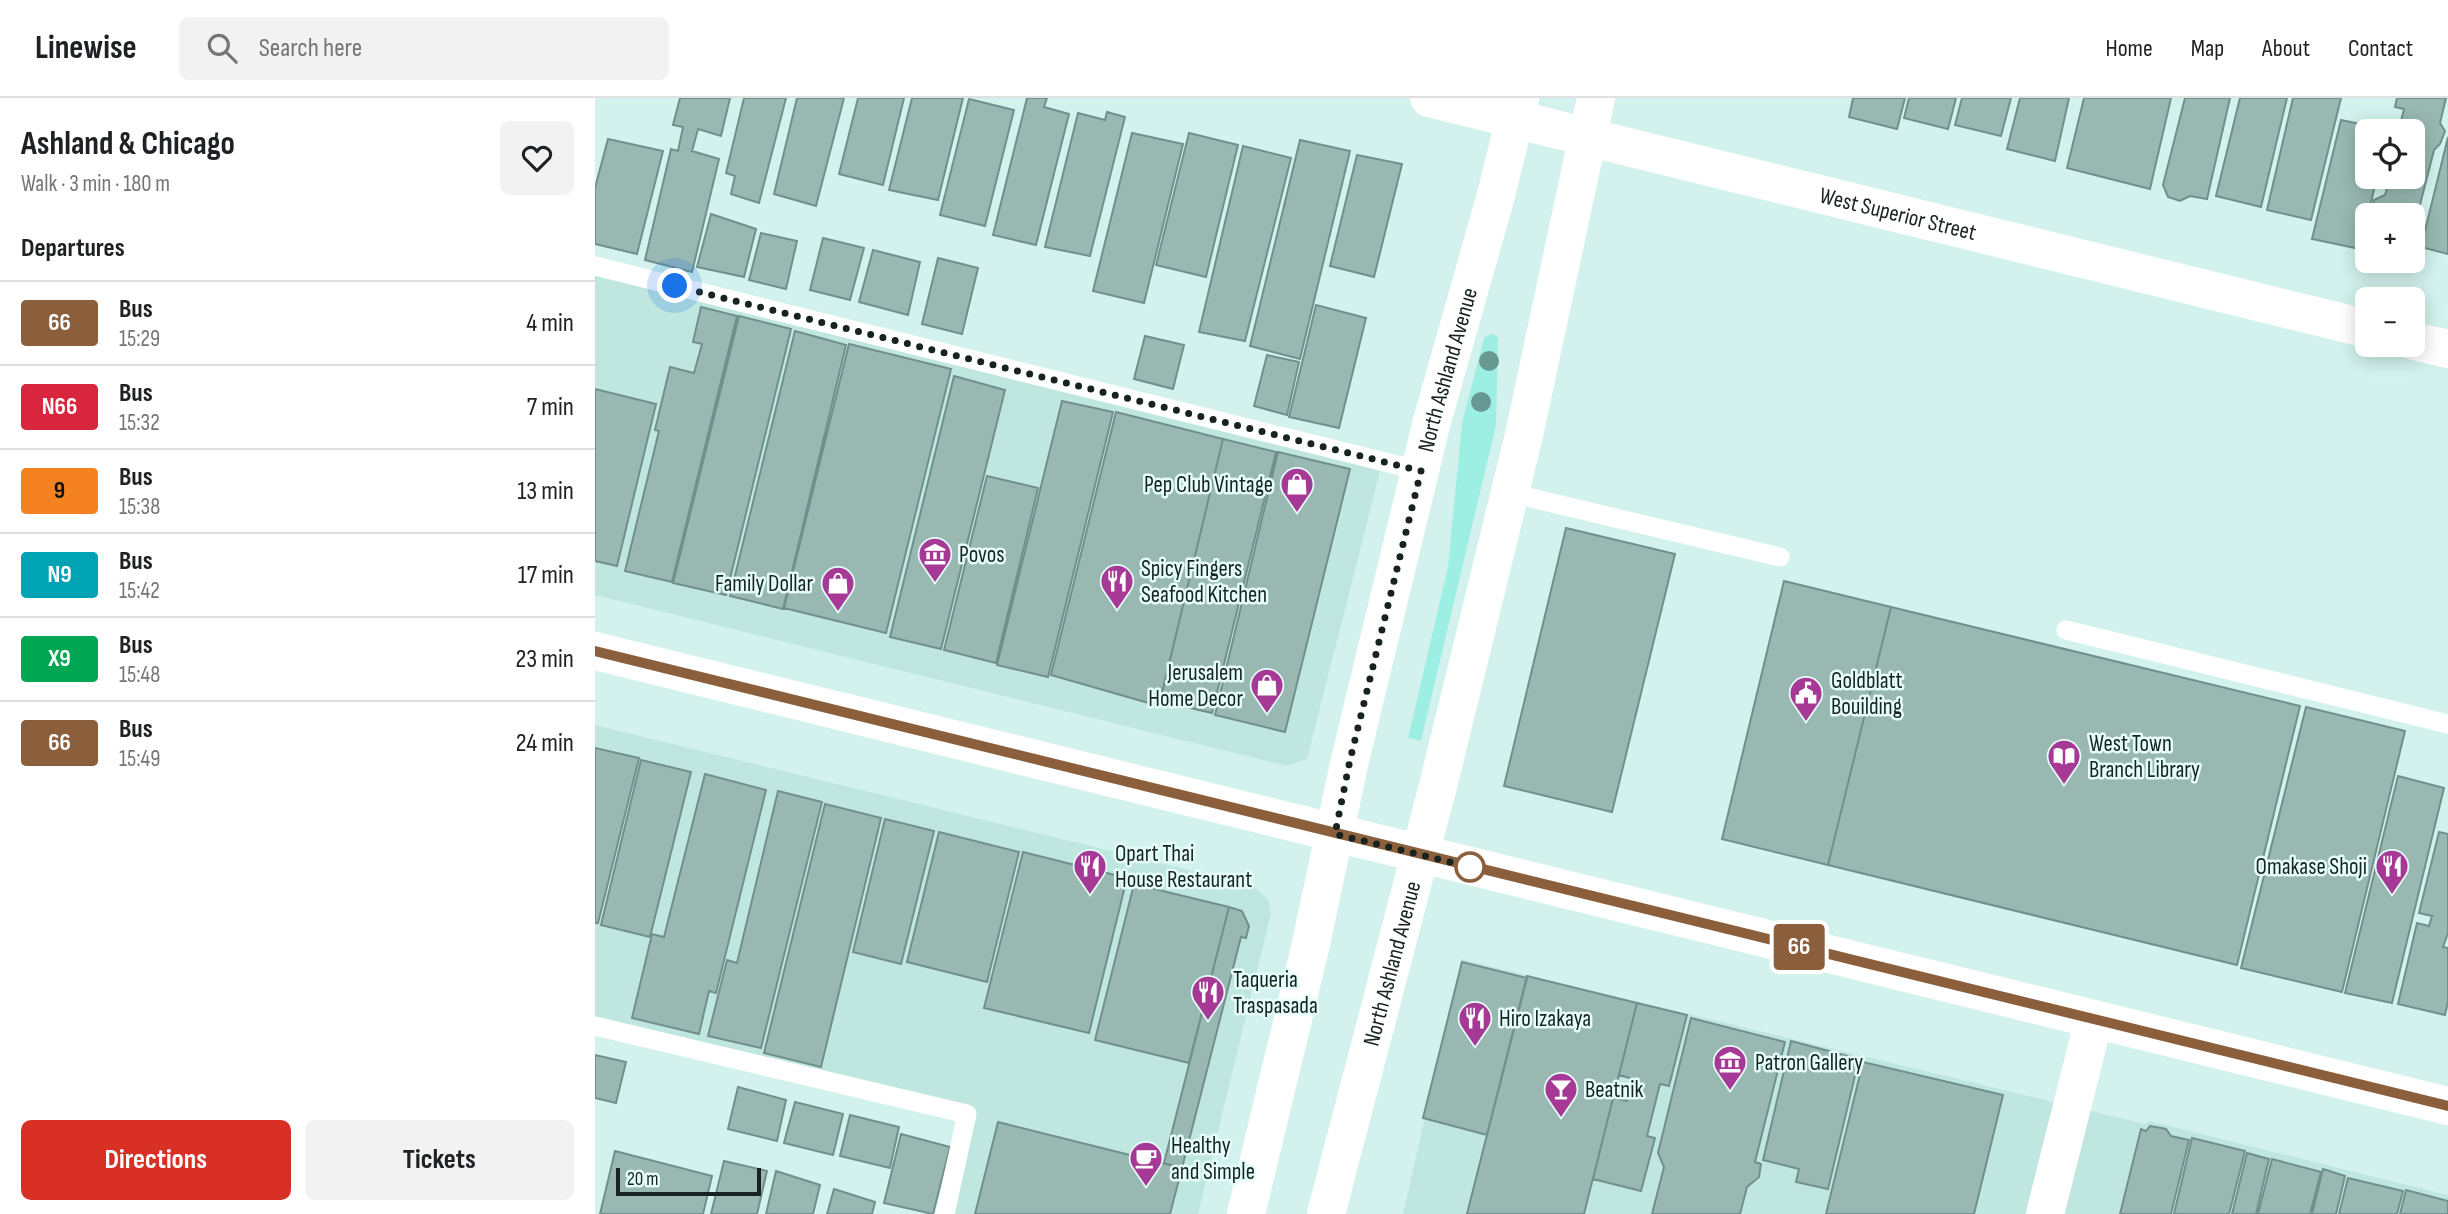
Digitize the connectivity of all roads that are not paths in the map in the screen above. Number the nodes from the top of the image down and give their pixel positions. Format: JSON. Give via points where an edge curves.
{"nodes":[{"id":1,"x":1429,"y":98,"type":"edge"},
{"id":2,"x":1596,"y":98,"type":"edge"},
{"id":3,"x":1518,"y":108,"type":"edge"},
{"id":4,"x":1587,"y":137,"type":"junction"},
{"id":5,"x":595,"y":266,"type":"edge"},
{"id":6,"x":2355,"y":326,"type":"edge"},
{"id":7,"x":2425,"y":344,"type":"edge"},
{"id":8,"x":2448,"y":349,"type":"edge"},
{"id":9,"x":1421,"y":471,"type":"junction"},
{"id":10,"x":1510,"y":493,"type":"junction"},
{"id":11,"x":1780,"y":557,"type":"dead end"},
{"id":12,"x":2066,"y":630,"type":"dead end"},
{"id":13,"x":595,"y":651,"type":"edge"},
{"id":14,"x":2448,"y":724,"type":"edge"},
{"id":15,"x":1335,"y":834,"type":"junction"},
{"id":16,"x":1419,"y":855,"type":"junction"},
{"id":17,"x":2094,"y":1019,"type":"junction"},
{"id":18,"x":595,"y":1026,"type":"edge"},
{"id":19,"x":2448,"y":1106,"type":"edge"},
{"id":20,"x":1332,"y":1213,"type":"edge"},
{"id":21,"x":944,"y":1214,"type":"edge"},
{"id":22,"x":1246,"y":1214,"type":"edge"},
{"id":23,"x":2045,"y":1214,"type":"edge"}],
"edges":[{"from":1,"to":3,"type":"main road","name":"West Superior Street"},
{"from":2,"to":4,"type":"main road","name":"North Ashland Avenue"},
{"from":3,"to":4,"type":"main road","name":"West Superior Street"},
{"from":3,"to":9,"type":"main road","name":"North Ashland Avenue"},
{"from":4,"to":6,"type":"main road","name":"West Superior Street"},
{"from":4,"to":10,"type":"main road","name":"North Ashland Avenue"},
{"from":5,"to":9,"type":"lane"},
{"from":7,"to":8,"type":"main road"},
{"from":9,"to":15,"type":"main road","name":"North Ashland Avenue"},
{"from":10,"to":11,"type":"lane"},
{"from":10,"to":16,"type":"main road","name":"North Ashland Avenue"},
{"from":12,"to":14,"type":"lane"},
{"from":13,"to":15,"type":"main road"},
{"from":15,"to":16,"type":"main road"},
{"from":15,"to":22,"type":"main road","name":"North Ashland Avenue"},
{"from":16,"to":17,"type":"main road"},
{"from":16,"to":20,"type":"main road","name":"North Ashland Avenue"},
{"from":17,"to":19,"type":"main road"},
{"from":17,"to":23,"type":"main road"},
{"from":18,"to":21,"type":"lane","via":[[967,1114]]}]}
